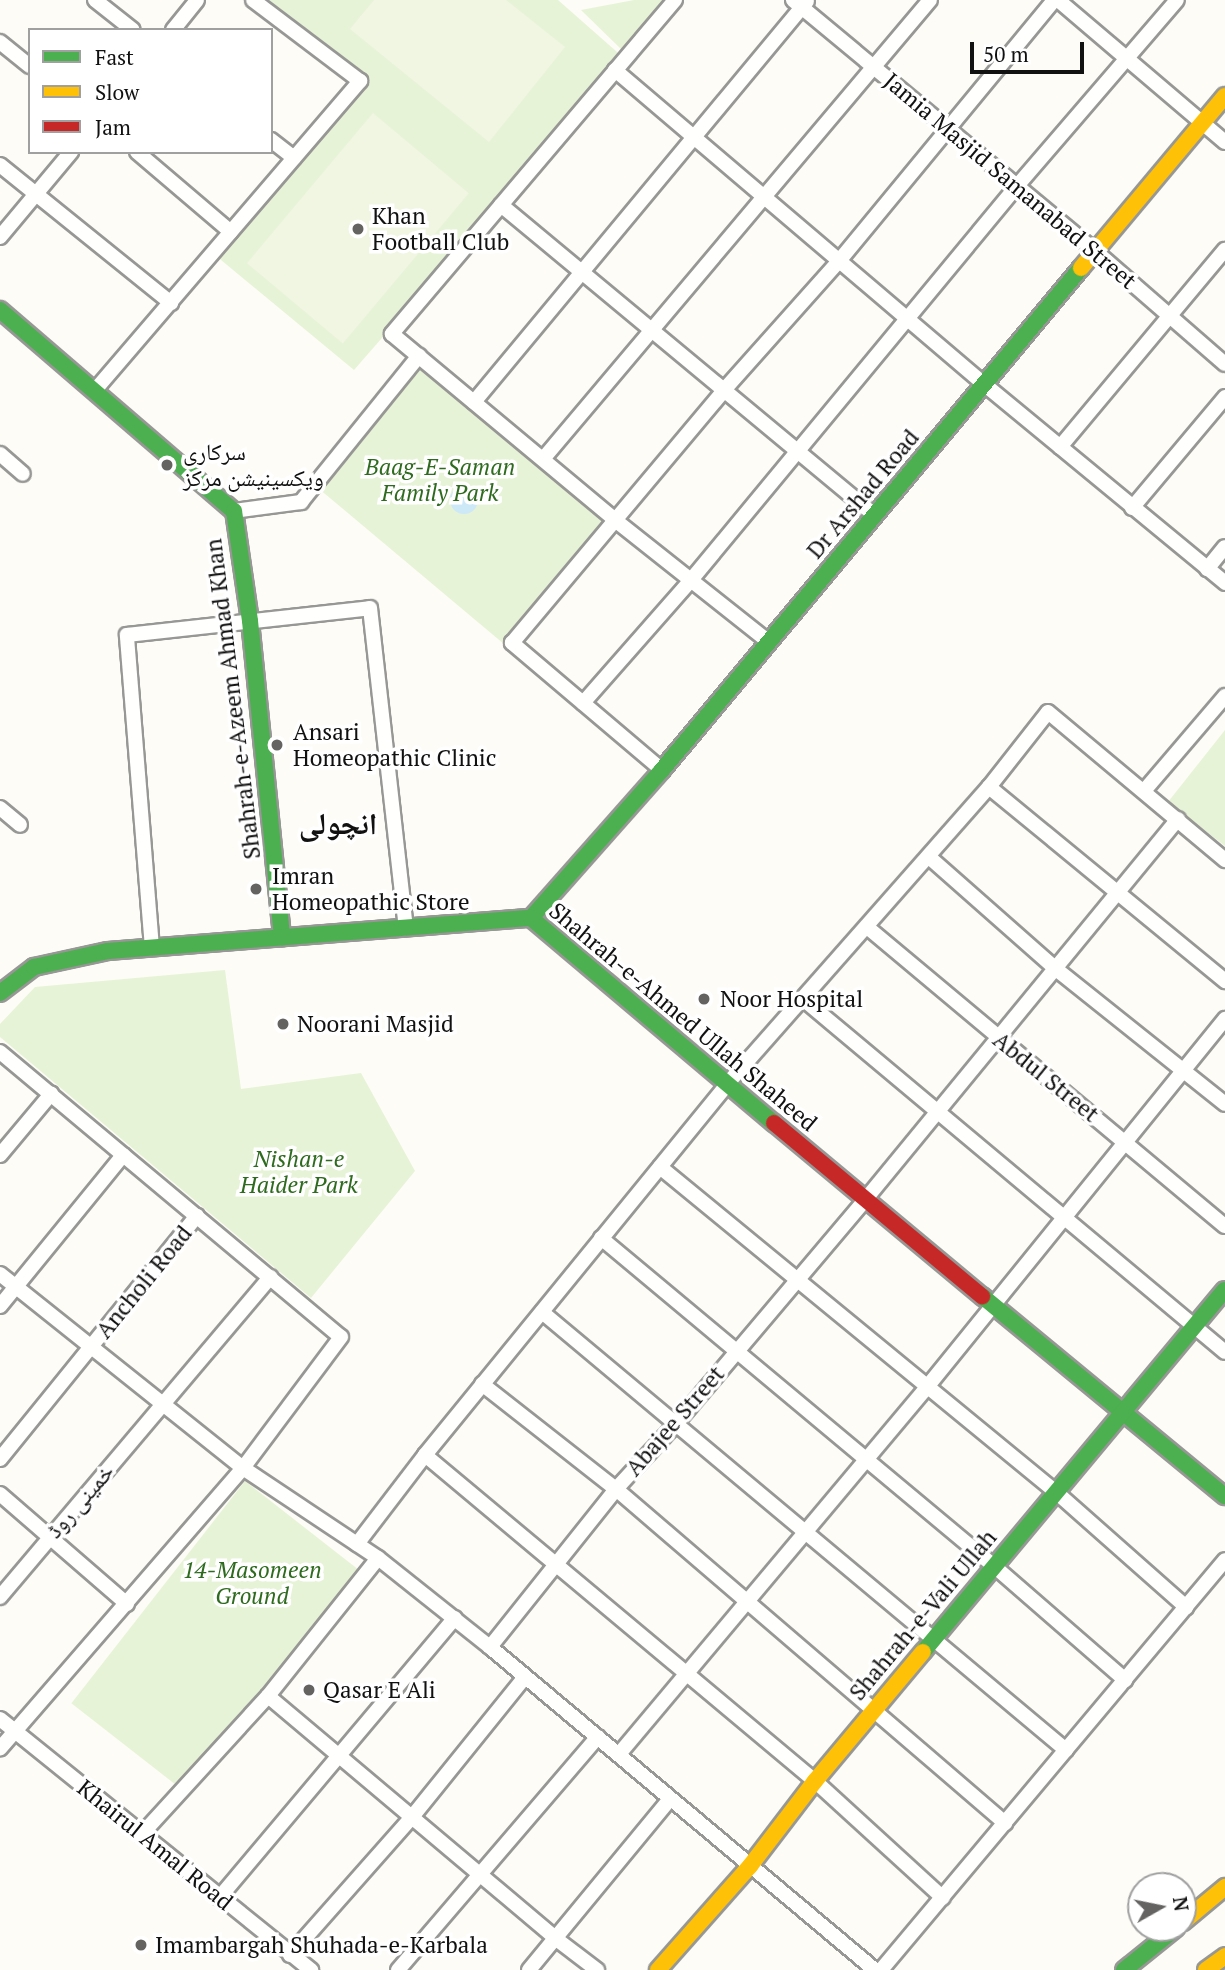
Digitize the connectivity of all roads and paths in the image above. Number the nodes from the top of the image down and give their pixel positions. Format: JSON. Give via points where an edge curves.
{"nodes":[{"id":1,"x":95,"y":0,"type":"edge"},
{"id":2,"x":197,"y":0,"type":"edge"},
{"id":3,"x":253,"y":0,"type":"edge"},
{"id":4,"x":675,"y":0,"type":"edge"},
{"id":5,"x":930,"y":0,"type":"edge"},
{"id":6,"x":1056,"y":0,"type":"edge"},
{"id":7,"x":1177,"y":0,"type":"edge"},
{"id":8,"x":801,"y":2,"type":"edge"},
{"id":9,"x":130,"y":28,"type":"edge"},
{"id":10,"x":175,"y":28,"type":"edge"},
{"id":11,"x":0,"y":43,"type":"edge"},
{"id":12,"x":1128,"y":58,"type":"junction"},
{"id":13,"x":28,"y":64,"type":"edge"},
{"id":14,"x":873,"y":66,"type":"junction"},
{"id":15,"x":615,"y":70,"type":"junction"},
{"id":16,"x":1225,"y":96,"type":"edge"},
{"id":17,"x":1202,"y":123,"type":"junction"},
{"id":18,"x":947,"y":128,"type":"junction"},
{"id":19,"x":694,"y":138,"type":"junction"},
{"id":20,"x":273,"y":142,"type":"edge"},
{"id":21,"x":1225,"y":142,"type":"edge"},
{"id":22,"x":69,"y":154,"type":"edge"},
{"id":23,"x":139,"y":154,"type":"edge"},
{"id":24,"x":294,"y":158,"type":"junction"},
{"id":25,"x":0,"y":165,"type":"edge"},
{"id":26,"x":1017,"y":186,"type":"junction"},
{"id":27,"x":36,"y":194,"type":"junction"},
{"id":28,"x":766,"y":198,"type":"junction"},
{"id":29,"x":501,"y":205,"type":"junction"},
{"id":30,"x":231,"y":232,"type":"junction"},
{"id":31,"x":0,"y":237,"type":"edge"},
{"id":32,"x":1225,"y":250,"type":"edge"},
{"id":33,"x":1095,"y":251,"type":"junction"},
{"id":34,"x":839,"y":261,"type":"junction"},
{"id":35,"x":582,"y":272,"type":"junction"},
{"id":36,"x":170,"y":303,"type":"junction"},
{"id":37,"x":0,"y":310,"type":"edge"},
{"id":38,"x":1170,"y":316,"type":"junction"},
{"id":39,"x":908,"y":320,"type":"junction"},
{"id":40,"x":652,"y":330,"type":"junction"},
{"id":41,"x":419,"y":356,"type":"junction"},
{"id":42,"x":1225,"y":364,"type":"edge"},
{"id":43,"x":984,"y":384,"type":"junction"},
{"id":44,"x":96,"y":389,"type":"junction"},
{"id":45,"x":724,"y":390,"type":"junction"},
{"id":46,"x":1225,"y":397,"type":"edge"},
{"id":47,"x":474,"y":402,"type":"junction"},
{"id":48,"x":1060,"y":447,"type":"junction"},
{"id":49,"x":797,"y":451,"type":"junction"},
{"id":50,"x":0,"y":454,"type":"edge"},
{"id":51,"x":543,"y":459,"type":"junction"},
{"id":52,"x":23,"y":474,"type":"dead end"},
{"id":53,"x":1132,"y":508,"type":"junction"},
{"id":54,"x":233,"y":510,"type":"junction"},
{"id":55,"x":874,"y":515,"type":"junction"},
{"id":56,"x":615,"y":520,"type":"junction"},
{"id":57,"x":1225,"y":547,"type":"edge"},
{"id":58,"x":1208,"y":569,"type":"junction"},
{"id":59,"x":691,"y":580,"type":"junction"},
{"id":60,"x":1225,"y":583,"type":"edge"},
{"id":61,"x":250,"y":621,"type":"junction"},
{"id":62,"x":769,"y":642,"type":"junction"},
{"id":63,"x":1225,"y":696,"type":"edge"},
{"id":64,"x":583,"y":703,"type":"junction"},
{"id":65,"x":662,"y":770,"type":"junction"},
{"id":66,"x":989,"y":787,"type":"junction"},
{"id":67,"x":1144,"y":791,"type":"junction"},
{"id":68,"x":0,"y":808,"type":"edge"},
{"id":69,"x":1178,"y":819,"type":"junction"},
{"id":70,"x":20,"y":825,"type":"dead end"},
{"id":71,"x":929,"y":856,"type":"junction"},
{"id":72,"x":1225,"y":860,"type":"edge"},
{"id":73,"x":1117,"y":894,"type":"junction"},
{"id":74,"x":531,"y":918,"type":"junction"},
{"id":75,"x":867,"y":927,"type":"junction"},
{"id":76,"x":406,"y":928,"type":"junction"},
{"id":77,"x":282,"y":937,"type":"junction"},
{"id":78,"x":152,"y":948,"type":"junction"},
{"id":79,"x":1056,"y":969,"type":"junction"},
{"id":80,"x":1225,"y":981,"type":"edge"},
{"id":81,"x":0,"y":993,"type":"edge"},
{"id":82,"x":803,"y":999,"type":"junction"},
{"id":83,"x":1225,"y":1019,"type":"edge"},
{"id":84,"x":998,"y":1038,"type":"junction"},
{"id":85,"x":0,"y":1052,"type":"edge"},
{"id":86,"x":1185,"y":1069,"type":"junction"},
{"id":87,"x":729,"y":1083,"type":"junction"},
{"id":88,"x":51,"y":1094,"type":"junction"},
{"id":89,"x":1225,"y":1104,"type":"edge"},
{"id":90,"x":936,"y":1111,"type":"junction"},
{"id":91,"x":1125,"y":1142,"type":"junction"},
{"id":92,"x":0,"y":1155,"type":"edge"},
{"id":93,"x":123,"y":1155,"type":"junction"},
{"id":94,"x":660,"y":1167,"type":"junction"},
{"id":95,"x":866,"y":1200,"type":"junction"},
{"id":96,"x":197,"y":1216,"type":"junction"},
{"id":97,"x":1063,"y":1219,"type":"junction"},
{"id":98,"x":1225,"y":1226,"type":"edge"},
{"id":99,"x":601,"y":1238,"type":"junction"},
{"id":100,"x":0,"y":1274,"type":"edge"},
{"id":101,"x":270,"y":1277,"type":"junction"},
{"id":102,"x":795,"y":1280,"type":"junction"},
{"id":103,"x":16,"y":1286,"type":"junction"},
{"id":104,"x":1225,"y":1290,"type":"edge"},
{"id":105,"x":994,"y":1304,"type":"junction"},
{"id":106,"x":0,"y":1306,"type":"edge"},
{"id":107,"x":542,"y":1312,"type":"junction"},
{"id":108,"x":1194,"y":1327,"type":"junction"},
{"id":109,"x":91,"y":1348,"type":"junction"},
{"id":110,"x":737,"y":1351,"type":"junction"},
{"id":111,"x":1225,"y":1352,"type":"edge"},
{"id":112,"x":482,"y":1384,"type":"junction"},
{"id":113,"x":927,"y":1387,"type":"junction"},
{"id":114,"x":163,"y":1406,"type":"junction"},
{"id":115,"x":1123,"y":1410,"type":"junction"},
{"id":116,"x":674,"y":1426,"type":"junction"},
{"id":117,"x":425,"y":1455,"type":"junction"},
{"id":118,"x":866,"y":1457,"type":"junction"},
{"id":119,"x":0,"y":1459,"type":"edge"},
{"id":120,"x":243,"y":1468,"type":"junction"},
{"id":121,"x":615,"y":1489,"type":"junction"},
{"id":122,"x":1056,"y":1492,"type":"junction"},
{"id":123,"x":0,"y":1494,"type":"edge"},
{"id":124,"x":1225,"y":1496,"type":"edge"},
{"id":125,"x":805,"y":1530,"type":"junction"},
{"id":126,"x":49,"y":1536,"type":"junction"},
{"id":127,"x":357,"y":1544,"type":"junction"},
{"id":128,"x":378,"y":1558,"type":"junction"},
{"id":129,"x":1225,"y":1560,"type":"edge"},
{"id":130,"x":554,"y":1564,"type":"junction"},
{"id":131,"x":995,"y":1566,"type":"junction"},
{"id":132,"x":0,"y":1597,"type":"edge"},
{"id":133,"x":746,"y":1600,"type":"junction"},
{"id":134,"x":127,"y":1604,"type":"junction"},
{"id":135,"x":1186,"y":1607,"type":"junction"},
{"id":136,"x":455,"y":1618,"type":"junction"},
{"id":137,"x":933,"y":1639,"type":"junction"},
{"id":138,"x":491,"y":1647,"type":"junction"},
{"id":139,"x":685,"y":1672,"type":"junction"},
{"id":140,"x":525,"y":1677,"type":"junction"},
{"id":141,"x":1125,"y":1680,"type":"junction"},
{"id":142,"x":268,"y":1696,"type":"junction"},
{"id":143,"x":873,"y":1710,"type":"junction"},
{"id":144,"x":0,"y":1719,"type":"edge"},
{"id":145,"x":15,"y":1731,"type":"junction"},
{"id":146,"x":598,"y":1737,"type":"junction"},
{"id":147,"x":0,"y":1749,"type":"edge"},
{"id":148,"x":1066,"y":1750,"type":"junction"},
{"id":149,"x":620,"y":1753,"type":"junction"},
{"id":150,"x":340,"y":1757,"type":"junction"},
{"id":151,"x":815,"y":1781,"type":"junction"},
{"id":152,"x":670,"y":1799,"type":"junction"},
{"id":153,"x":412,"y":1817,"type":"junction"},
{"id":154,"x":1005,"y":1824,"type":"junction"},
{"id":155,"x":141,"y":1835,"type":"junction"},
{"id":156,"x":750,"y":1866,"type":"junction"},
{"id":157,"x":481,"y":1876,"type":"junction"},
{"id":158,"x":1225,"y":1887,"type":"edge"},
{"id":159,"x":219,"y":1898,"type":"junction"},
{"id":160,"x":943,"y":1898,"type":"junction"},
{"id":161,"x":1197,"y":1910,"type":"edge"},
{"id":162,"x":555,"y":1938,"type":"junction"},
{"id":163,"x":1159,"y":1942,"type":"edge"},
{"id":164,"x":290,"y":1955,"type":"junction"},
{"id":165,"x":1225,"y":1956,"type":"edge"},
{"id":166,"x":311,"y":1970,"type":"edge"},
{"id":167,"x":398,"y":1970,"type":"edge"},
{"id":168,"x":528,"y":1970,"type":"edge"},
{"id":169,"x":597,"y":1970,"type":"edge"},
{"id":170,"x":658,"y":1970,"type":"edge"},
{"id":171,"x":874,"y":1970,"type":"edge"},
{"id":172,"x":881,"y":1970,"type":"edge"},
{"id":173,"x":1124,"y":1970,"type":"edge"},
{"id":174,"x":1206,"y":1970,"type":"edge"}],
"edges":[{"from":1,"to":9,"type":"street"},
{"from":2,"to":10,"type":"street"},
{"from":3,"to":24,"type":"street","via":[[360,81]]},
{"from":4,"to":15,"type":"street"},
{"from":5,"to":14,"type":"street"},
{"from":6,"to":12,"type":"street"},
{"from":6,"to":18,"type":"street"},
{"from":7,"to":12,"type":"street"},
{"from":8,"to":14,"type":"street","name":"Jamia Masjid Samanabad Street"},
{"from":8,"to":19,"type":"street"},
{"from":11,"to":13,"type":"street"},
{"from":12,"to":17,"type":"street"},
{"from":12,"to":26,"type":"street"},
{"from":14,"to":18,"type":"street","name":"Jamia Masjid Samanabad Street"},
{"from":14,"to":28,"type":"street"},
{"from":15,"to":19,"type":"street"},
{"from":15,"to":29,"type":"street"},
{"from":16,"to":17,"type":"street","name":"Dr Arshad Road"},
{"from":17,"to":21,"type":"street"},
{"from":17,"to":33,"type":"street","name":"Dr Arshad Road"},
{"from":18,"to":26,"type":"street","name":"Jamia Masjid Samanabad Street"},
{"from":18,"to":34,"type":"street"},
{"from":19,"to":28,"type":"street"},
{"from":19,"to":35,"type":"street"},
{"from":20,"to":24,"type":"street"},
{"from":22,"to":27,"type":"street"},
{"from":23,"to":30,"type":"street"},
{"from":24,"to":30,"type":"street"},
{"from":25,"to":27,"type":"street"},
{"from":26,"to":33,"type":"street","name":"Jamia Masjid Samanabad Street"},
{"from":26,"to":39,"type":"street"},
{"from":27,"to":31,"type":"street"},
{"from":27,"to":36,"type":"street"},
{"from":28,"to":34,"type":"street"},
{"from":28,"to":40,"type":"street"},
{"from":29,"to":35,"type":"street"},
{"from":29,"to":41,"type":"street","via":[[392,334]]},
{"from":30,"to":36,"type":"street"},
{"from":32,"to":38,"type":"street"},
{"from":33,"to":38,"type":"street","name":"Jamia Masjid Samanabad Street"},
{"from":33,"to":43,"type":"street","name":"Dr Arshad Road"},
{"from":34,"to":39,"type":"street"},
{"from":34,"to":45,"type":"street"},
{"from":35,"to":40,"type":"street"},
{"from":35,"to":47,"type":"street"},
{"from":36,"to":44,"type":"street"},
{"from":37,"to":44,"type":"street","name":"Shahrah-e-Azeem Ahmad Khan"},
{"from":38,"to":42,"type":"street","name":"Jamia Masjid Samanabad Street"},
{"from":38,"to":48,"type":"street"},
{"from":39,"to":43,"type":"street"},
{"from":39,"to":49,"type":"street"},
{"from":40,"to":45,"type":"street"},
{"from":40,"to":51,"type":"street"},
{"from":41,"to":47,"type":"street"},
{"from":41,"to":54,"type":"street","via":[[301,502]]},
{"from":43,"to":48,"type":"street"},
{"from":43,"to":55,"type":"street","name":"Dr Arshad Road"},
{"from":44,"to":54,"type":"street","name":"Shahrah-e-Azeem Ahmad Khan"},
{"from":45,"to":49,"type":"street"},
{"from":45,"to":56,"type":"street"},
{"from":46,"to":53,"type":"street"},
{"from":47,"to":51,"type":"street"},
{"from":48,"to":53,"type":"street"},
{"from":49,"to":55,"type":"street"},
{"from":49,"to":59,"type":"street"},
{"from":50,"to":52,"type":"street"},
{"from":51,"to":56,"type":"street"},
{"from":53,"to":58,"type":"street"},
{"from":54,"to":61,"type":"street","name":"Shahrah-e-Azeem Ahmad Khan"},
{"from":55,"to":62,"type":"street","name":"Dr Arshad Road"},
{"from":56,"to":59,"type":"street"},
{"from":56,"to":64,"type":"street","via":[[512,643]]},
{"from":57,"to":58,"type":"street"},
{"from":58,"to":60,"type":"street"},
{"from":59,"to":62,"type":"street"},
{"from":59,"to":64,"type":"street"},
{"from":61,"to":76,"type":"street","via":[[370,608]]},
{"from":61,"to":77,"type":"street","name":"Shahrah-e-Azeem Ahmad Khan"},
{"from":61,"to":78,"type":"street","via":[[127,635]]},
{"from":62,"to":65,"type":"street","name":"Dr Arshad Road"},
{"from":63,"to":67,"type":"street"},
{"from":64,"to":65,"type":"street"},
{"from":65,"to":74,"type":"street","name":"Dr Arshad Road"},
{"from":66,"to":67,"type":"street","via":[[1048,712]]},
{"from":66,"to":71,"type":"street"},
{"from":66,"to":73,"type":"street"},
{"from":67,"to":69,"type":"street"},
{"from":68,"to":70,"type":"street"},
{"from":69,"to":72,"type":"street"},
{"from":69,"to":73,"type":"street","name":"Abajee Street"},
{"from":71,"to":75,"type":"street"},
{"from":71,"to":79,"type":"street"},
{"from":73,"to":79,"type":"street","name":"Abajee Street"},
{"from":73,"to":80,"type":"street"},
{"from":74,"to":76,"type":"street","name":"Shahrah-e-Ahmed Ullah Shaheed"},
{"from":74,"to":87,"type":"street","name":"Shahrah-e-Ahmed Ullah Shaheed"},
{"from":75,"to":82,"type":"street"},
{"from":75,"to":84,"type":"street","name":"Abdul Street"},
{"from":76,"to":77,"type":"street","name":"Shahrah-e-Ahmed Ullah Shaheed"},
{"from":77,"to":78,"type":"street","name":"Shahrah-e-Ahmed Ullah Shaheed"},
{"from":78,"to":81,"type":"street","name":"Shahrah-e-Ahmed Ullah Shaheed","via":[[108,951],[34,967]]},
{"from":79,"to":84,"type":"street","name":"Abajee Street"},
{"from":79,"to":86,"type":"street"},
{"from":82,"to":87,"type":"street"},
{"from":82,"to":90,"type":"street"},
{"from":83,"to":86,"type":"street"},
{"from":84,"to":90,"type":"street","name":"Abajee Street"},
{"from":84,"to":91,"type":"street","name":"Abdul Street"},
{"from":85,"to":88,"type":"street"},
{"from":86,"to":89,"type":"street"},
{"from":86,"to":91,"type":"street"},
{"from":87,"to":94,"type":"street"},
{"from":87,"to":95,"type":"street","name":"Shahrah-e-Ahmed Ullah Shaheed"},
{"from":88,"to":92,"type":"street"},
{"from":88,"to":93,"type":"street"},
{"from":90,"to":95,"type":"street","name":"Abajee Street"},
{"from":90,"to":97,"type":"street"},
{"from":91,"to":97,"type":"street"},
{"from":91,"to":98,"type":"street","name":"Abdul Street"},
{"from":93,"to":96,"type":"street"},
{"from":93,"to":103,"type":"street"},
{"from":94,"to":99,"type":"street"},
{"from":94,"to":102,"type":"street"},
{"from":95,"to":102,"type":"street","name":"Abajee Street"},
{"from":95,"to":105,"type":"street","name":"Shahrah-e-Ahmed Ullah Shaheed"},
{"from":96,"to":101,"type":"street"},
{"from":96,"to":109,"type":"street","name":"Ancholi Road"},
{"from":97,"to":105,"type":"street"},
{"from":97,"to":108,"type":"street"},
{"from":99,"to":107,"type":"street"},
{"from":99,"to":110,"type":"street"},
{"from":100,"to":103,"type":"street"},
{"from":101,"to":114,"type":"street","name":"خمینی روڈ"},
{"from":101,"to":120,"type":"street","via":[[341,1337]]},
{"from":102,"to":110,"type":"street","name":"Abajee Street"},
{"from":102,"to":113,"type":"street"},
{"from":103,"to":106,"type":"street"},
{"from":103,"to":109,"type":"street"},
{"from":104,"to":108,"type":"street","name":"Shahrah-e-Vali Ullah"},
{"from":105,"to":113,"type":"street"},
{"from":105,"to":115,"type":"street","name":"Shahrah-e-Ahmed Ullah Shaheed"},
{"from":107,"to":112,"type":"street"},
{"from":107,"to":116,"type":"street"},
{"from":108,"to":111,"type":"street"},
{"from":108,"to":115,"type":"street","name":"Shahrah-e-Vali Ullah"},
{"from":109,"to":114,"type":"street"},
{"from":109,"to":119,"type":"street","name":"Ancholi Road"},
{"from":110,"to":116,"type":"street","name":"Abajee Street"},
{"from":110,"to":118,"type":"street"},
{"from":112,"to":117,"type":"street"},
{"from":112,"to":121,"type":"street"},
{"from":113,"to":118,"type":"street"},
{"from":113,"to":122,"type":"street"},
{"from":114,"to":120,"type":"street"},
{"from":114,"to":126,"type":"street","name":"خمینی روڈ"},
{"from":115,"to":122,"type":"street","name":"Shahrah-e-Vali Ullah"},
{"from":115,"to":124,"type":"street","name":"Shahrah-e-Ahmed Ullah Shaheed"},
{"from":116,"to":121,"type":"street","name":"Abajee Street"},
{"from":116,"to":125,"type":"street"},
{"from":117,"to":127,"type":"street"},
{"from":117,"to":130,"type":"street"},
{"from":118,"to":125,"type":"street"},
{"from":118,"to":131,"type":"street"},
{"from":120,"to":127,"type":"street"},
{"from":120,"to":134,"type":"street"},
{"from":121,"to":130,"type":"street","name":"Abajee Street"},
{"from":121,"to":133,"type":"street"},
{"from":122,"to":131,"type":"street","name":"Shahrah-e-Vali Ullah"},
{"from":122,"to":135,"type":"street"},
{"from":123,"to":126,"type":"street"},
{"from":125,"to":133,"type":"street"},
{"from":125,"to":137,"type":"street"},
{"from":126,"to":132,"type":"street","name":"خمینی روڈ"},
{"from":126,"to":134,"type":"street"},
{"from":127,"to":128,"type":"street"},
{"from":128,"to":136,"type":"street"},
{"from":128,"to":142,"type":"street"},
{"from":129,"to":135,"type":"street"},
{"from":130,"to":138,"type":"street","name":"Abajee Street"},
{"from":130,"to":139,"type":"street"},
{"from":131,"to":137,"type":"street","name":"Shahrah-e-Vali Ullah"},
{"from":131,"to":141,"type":"street"},
{"from":133,"to":139,"type":"street"},
{"from":133,"to":143,"type":"street"},
{"from":134,"to":145,"type":"street"},
{"from":135,"to":141,"type":"street"},
{"from":136,"to":138,"type":"street"},
{"from":136,"to":150,"type":"street"},
{"from":137,"to":143,"type":"street","name":"Shahrah-e-Vali Ullah"},
{"from":137,"to":148,"type":"street"},
{"from":138,"to":140,"type":"street"},
{"from":139,"to":149,"type":"street"},
{"from":139,"to":151,"type":"street"},
{"from":140,"to":146,"type":"street"},
{"from":140,"to":153,"type":"street"},
{"from":141,"to":148,"type":"street"},
{"from":142,"to":150,"type":"street"},
{"from":142,"to":155,"type":"street"},
{"from":143,"to":151,"type":"street","name":"Shahrah-e-Vali Ullah"},
{"from":143,"to":154,"type":"street"},
{"from":144,"to":145,"type":"street","name":"Khairul Amal Road"},
{"from":145,"to":147,"type":"street"},
{"from":145,"to":155,"type":"street","name":"Khairul Amal Road"},
{"from":146,"to":149,"type":"street"},
{"from":146,"to":157,"type":"street"},
{"from":148,"to":154,"type":"street"},
{"from":149,"to":152,"type":"street"},
{"from":150,"to":153,"type":"street"},
{"from":150,"to":159,"type":"street"},
{"from":151,"to":156,"type":"street","name":"Shahrah-e-Vali Ullah"},
{"from":151,"to":160,"type":"street"},
{"from":152,"to":156,"type":"street"},
{"from":152,"to":162,"type":"street"},
{"from":153,"to":157,"type":"street"},
{"from":153,"to":164,"type":"street"},
{"from":154,"to":160,"type":"street"},
{"from":155,"to":159,"type":"street","name":"Khairul Amal Road"},
{"from":156,"to":170,"type":"street","name":"Shahrah-e-Vali Ullah"},
{"from":156,"to":171,"type":"street"},
{"from":157,"to":162,"type":"street"},
{"from":157,"to":167,"type":"street"},
{"from":158,"to":161,"type":"street"},
{"from":159,"to":164,"type":"street","name":"Khairul Amal Road"},
{"from":160,"to":172,"type":"street"},
{"from":162,"to":168,"type":"street"},
{"from":162,"to":169,"type":"street"},
{"from":163,"to":173,"type":"street"},
{"from":164,"to":166,"type":"street","name":"Khairul Amal Road"},
{"from":165,"to":174,"type":"street"}]}
